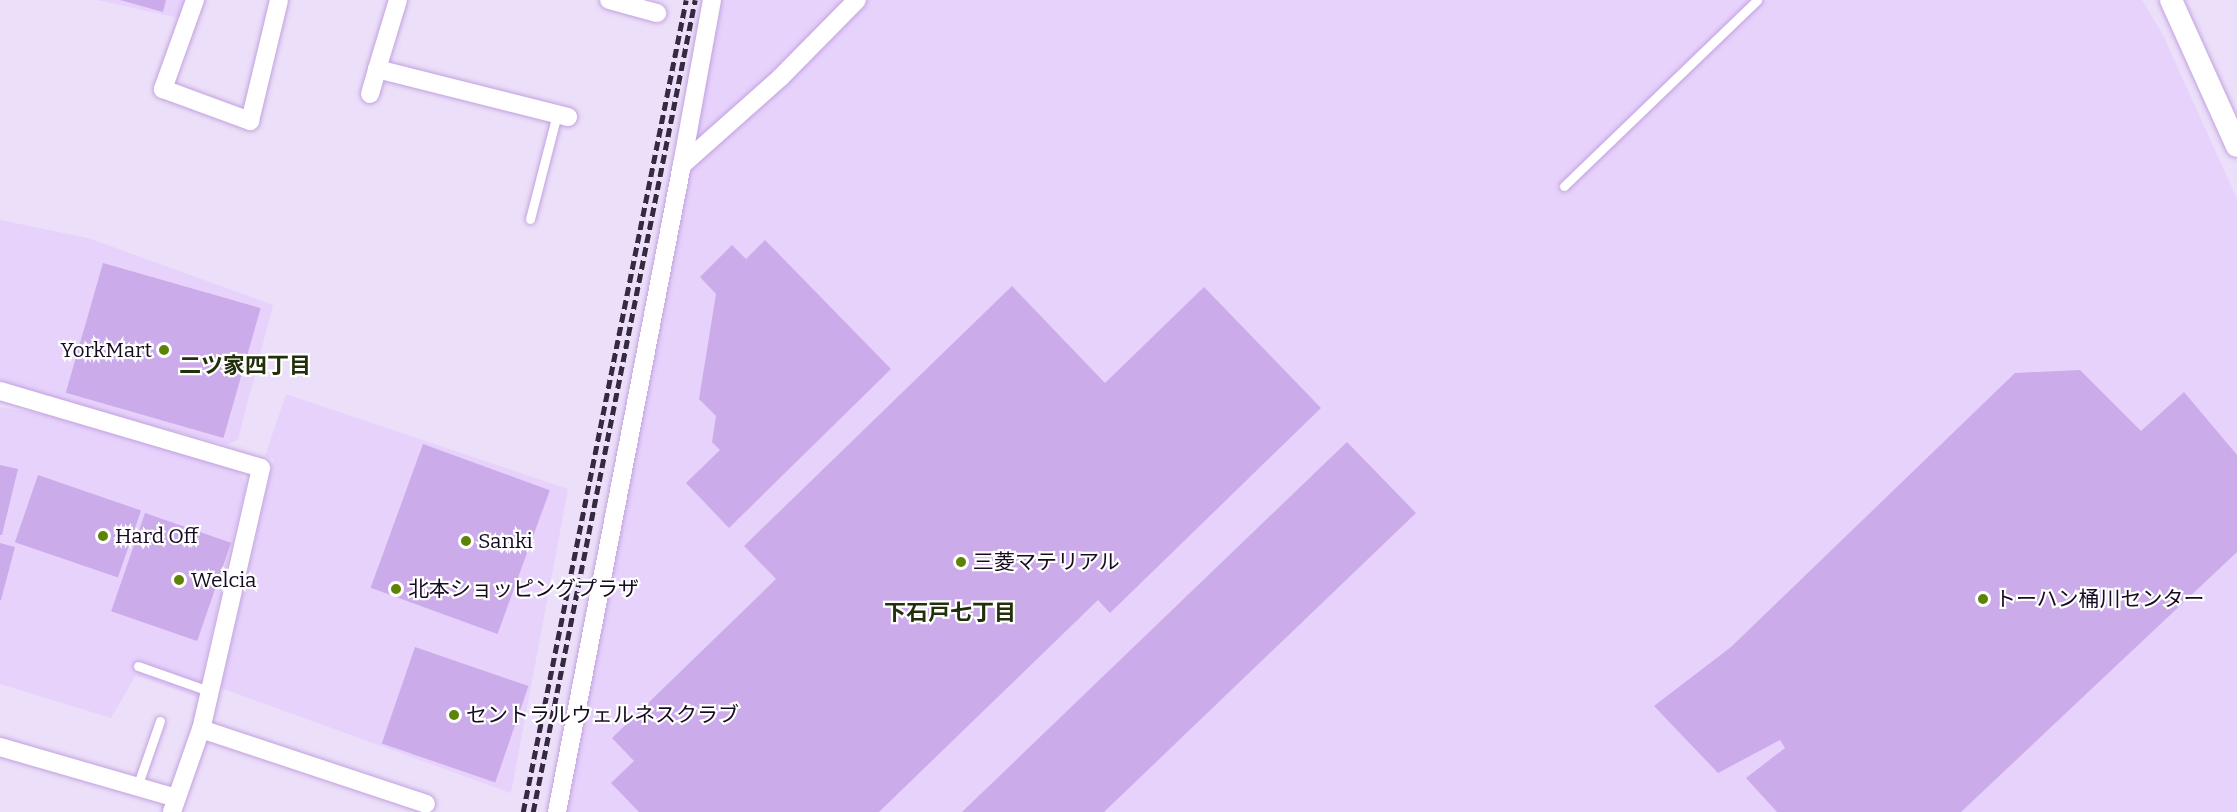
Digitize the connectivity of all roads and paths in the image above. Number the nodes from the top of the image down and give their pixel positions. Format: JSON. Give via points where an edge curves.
{"nodes":[{"id":1,"x":195,"y":0,"type":"edge"},
{"id":2,"x":279,"y":0,"type":"edge"},
{"id":3,"x":398,"y":0,"type":"edge"},
{"id":4,"x":609,"y":0,"type":"edge"},
{"id":5,"x":712,"y":0,"type":"edge"},
{"id":6,"x":857,"y":0,"type":"edge"},
{"id":7,"x":1757,"y":0,"type":"edge"},
{"id":8,"x":2171,"y":0,"type":"edge"},
{"id":9,"x":657,"y":13,"type":"dead end"},
{"id":10,"x":377,"y":69,"type":"junction"},
{"id":11,"x":370,"y":94,"type":"dead end"},
{"id":12,"x":562,"y":116,"type":"joint"},
{"id":13,"x":2237,"y":146,"type":"edge"},
{"id":14,"x":682,"y":165,"type":"junction"},
{"id":15,"x":1564,"y":186,"type":"dead end"},
{"id":16,"x":530,"y":219,"type":"dead end"},
{"id":17,"x":0,"y":391,"type":"edge"},
{"id":18,"x":138,"y":666,"type":"dead end"},
{"id":19,"x":209,"y":691,"type":"junction"},
{"id":20,"x":160,"y":721,"type":"dead end"},
{"id":21,"x":201,"y":729,"type":"junction"},
{"id":22,"x":0,"y":747,"type":"edge"},
{"id":23,"x":137,"y":787,"type":"junction"},
{"id":24,"x":426,"y":804,"type":"dead end"},
{"id":25,"x":174,"y":805,"type":"edge"},
{"id":26,"x":557,"y":812,"type":"edge"}],
"edges":[{"from":1,"to":2,"type":"street","via":[[162,89],[250,121]]},
{"from":3,"to":10,"type":"street"},
{"from":4,"to":9,"type":"street"},
{"from":5,"to":14,"type":"street"},
{"from":6,"to":14,"type":"street","via":[[781,77]]},
{"from":7,"to":15,"type":"lane"},
{"from":8,"to":13,"type":"street"},
{"from":10,"to":11,"type":"street"},
{"from":10,"to":12,"type":"street"},
{"from":12,"to":16,"type":"lane"},
{"from":14,"to":26,"type":"street"},
{"from":17,"to":19,"type":"street","via":[[261,468]]},
{"from":18,"to":19,"type":"lane"},
{"from":19,"to":21,"type":"street"},
{"from":20,"to":23,"type":"lane"},
{"from":21,"to":24,"type":"street"},
{"from":21,"to":25,"type":"street"},
{"from":22,"to":23,"type":"street"},
{"from":23,"to":25,"type":"street"}]}
